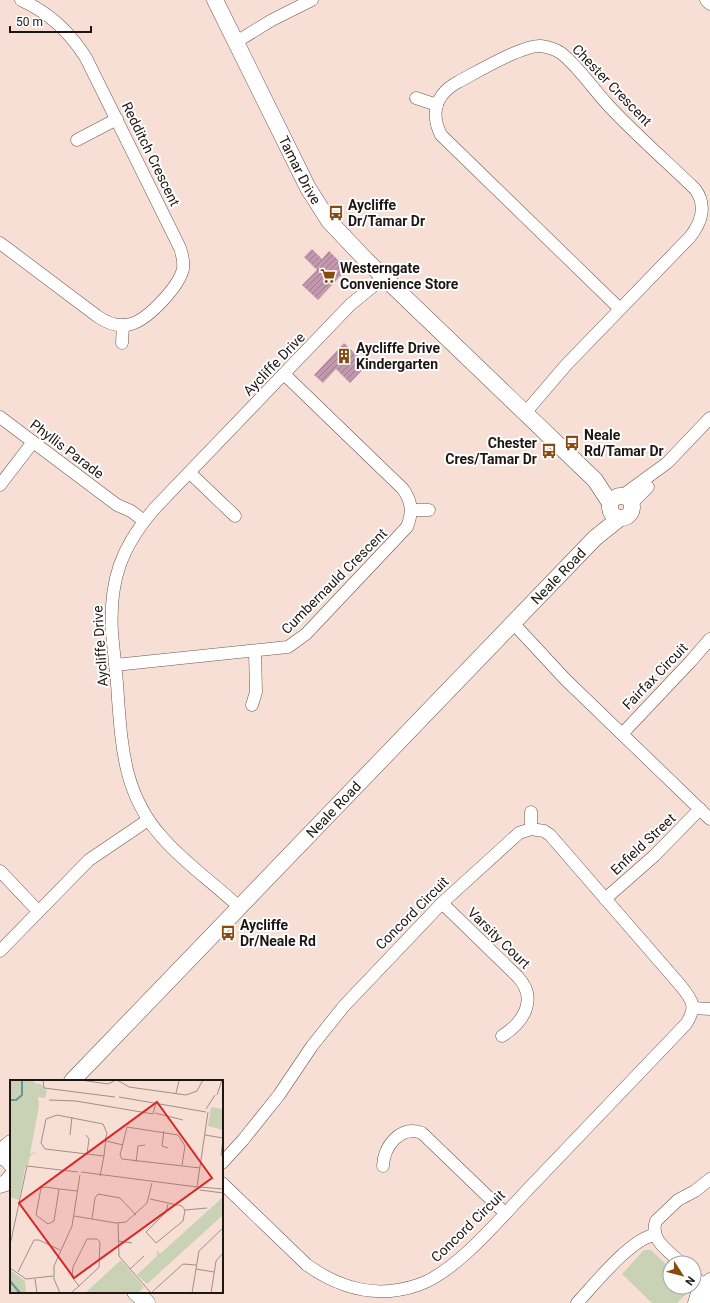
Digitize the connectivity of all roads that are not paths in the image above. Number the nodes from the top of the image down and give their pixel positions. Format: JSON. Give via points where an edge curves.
{"nodes":[{"id":1,"x":21,"y":0,"type":"edge"},
{"id":2,"x":215,"y":0,"type":"edge"},
{"id":3,"x":312,"y":0,"type":"edge"},
{"id":4,"x":706,"y":0,"type":"edge"},
{"id":5,"x":710,"y":4,"type":"edge"},
{"id":6,"x":234,"y":38,"type":"junction"},
{"id":7,"x":416,"y":98,"type":"dead end"},
{"id":8,"x":437,"y":105,"type":"junction"},
{"id":9,"x":117,"y":118,"type":"junction"},
{"id":10,"x":77,"y":140,"type":"dead end"},
{"id":11,"x":706,"y":209,"type":"edge"},
{"id":12,"x":0,"y":243,"type":"edge"},
{"id":13,"x":380,"y":274,"type":"junction"},
{"id":14,"x":620,"y":309,"type":"junction"},
{"id":15,"x":123,"y":325,"type":"junction"},
{"id":16,"x":122,"y":343,"type":"dead end"},
{"id":17,"x":284,"y":374,"type":"junction"},
{"id":18,"x":523,"y":410,"type":"junction"},
{"id":19,"x":0,"y":417,"type":"edge"},
{"id":20,"x":710,"y":418,"type":"edge"},
{"id":21,"x":33,"y":442,"type":"junction"},
{"id":22,"x":190,"y":473,"type":"junction"},
{"id":23,"x":0,"y":485,"type":"edge"},
{"id":24,"x":619,"y":504,"type":"junction"},
{"id":25,"x":412,"y":510,"type":"junction"},
{"id":26,"x":429,"y":510,"type":"dead end"},
{"id":27,"x":235,"y":516,"type":"dead end"},
{"id":28,"x":141,"y":524,"type":"junction"},
{"id":29,"x":510,"y":626,"type":"junction"},
{"id":30,"x":710,"y":639,"type":"edge"},
{"id":31,"x":255,"y":652,"type":"junction"},
{"id":32,"x":115,"y":665,"type":"junction"},
{"id":33,"x":252,"y":704,"type":"dead end"},
{"id":34,"x":622,"y":734,"type":"junction"},
{"id":35,"x":700,"y":809,"type":"junction"},
{"id":36,"x":531,"y":812,"type":"dead end"},
{"id":37,"x":710,"y":819,"type":"edge"},
{"id":38,"x":148,"y":820,"type":"junction"},
{"id":39,"x":531,"y":829,"type":"junction"},
{"id":40,"x":0,"y":872,"type":"edge"},
{"id":41,"x":605,"y":899,"type":"junction"},
{"id":42,"x":442,"y":903,"type":"junction"},
{"id":43,"x":237,"y":910,"type":"junction"},
{"id":44,"x":38,"y":911,"type":"junction"},
{"id":45,"x":0,"y":951,"type":"edge"},
{"id":46,"x":693,"y":1008,"type":"junction"},
{"id":47,"x":710,"y":1009,"type":"edge"},
{"id":48,"x":502,"y":1036,"type":"dead end"},
{"id":49,"x":73,"y":1080,"type":"edge"},
{"id":50,"x":10,"y":1144,"type":"edge"},
{"id":51,"x":0,"y":1152,"type":"edge"},
{"id":52,"x":0,"y":1156,"type":"edge"},
{"id":53,"x":223,"y":1162,"type":"edge"},
{"id":54,"x":10,"y":1163,"type":"edge"},
{"id":55,"x":383,"y":1166,"type":"dead end"},
{"id":56,"x":710,"y":1179,"type":"edge"},
{"id":57,"x":223,"y":1184,"type":"edge"},
{"id":58,"x":505,"y":1213,"type":"junction"},
{"id":59,"x":654,"y":1235,"type":"junction"},
{"id":60,"x":673,"y":1255,"type":"edge"},
{"id":61,"x":705,"y":1284,"type":"edge"},
{"id":62,"x":136,"y":1293,"type":"edge"},
{"id":63,"x":382,"y":1298,"type":"edge"},
{"id":64,"x":147,"y":1303,"type":"edge"},
{"id":65,"x":577,"y":1303,"type":"edge"},
{"id":66,"x":694,"y":1303,"type":"edge"},
{"id":67,"x":703,"y":1303,"type":"edge"}],
"edges":[{"from":1,"to":9,"type":"street","name":"Redditch Crescent","via":[[53,18],[77,44]]},
{"from":2,"to":6,"type":"street","name":"Tamar Drive"},
{"from":3,"to":6,"type":"street"},
{"from":4,"to":5,"type":"street"},
{"from":6,"to":13,"type":"street","name":"Tamar Drive","via":[[318,205],[343,237]]},
{"from":7,"to":8,"type":"street"},
{"from":8,"to":11,"type":"street","name":"Chester Crescent","via":[[450,87],[523,50],[540,46],[556,50],[609,106],[695,189]]},
{"from":8,"to":14,"type":"street","via":[[434,117],[436,126],[447,143]]},
{"from":9,"to":10,"type":"street"},
{"from":9,"to":15,"type":"street","name":"Redditch Crescent","via":[[183,257],[183,268],[175,286],[141,320]]},
{"from":11,"to":14,"type":"street","name":"Chester Crescent","via":[[690,237]]},
{"from":12,"to":15,"type":"street","via":[[97,316],[114,325]]},
{"from":13,"to":17,"type":"street","name":"Aycliffe Drive"},
{"from":13,"to":18,"type":"street","name":"Tamar Drive"},
{"from":14,"to":18,"type":"street","name":"Chester Crescent"},
{"from":15,"to":16,"type":"street"},
{"from":17,"to":22,"type":"street","name":"Aycliffe Drive"},
{"from":17,"to":25,"type":"street","via":[[397,482],[407,495]]},
{"from":18,"to":24,"type":"street","name":"Tamar Drive"},
{"from":19,"to":21,"type":"street","name":"Phyllis Parade"},
{"from":20,"to":24,"type":"street","name":"Neale Road","via":[[667,463],[650,486]]},
{"from":21,"to":23,"type":"street"},
{"from":21,"to":28,"type":"street","name":"Phyllis Parade","via":[[117,505],[131,511]]},
{"from":22,"to":27,"type":"street"},
{"from":22,"to":28,"type":"street","name":"Aycliffe Drive"},
{"from":24,"to":29,"type":"street","name":"Neale Road","via":[[595,538]]},
{"from":25,"to":26,"type":"street"},
{"from":25,"to":31,"type":"street","name":"Cumbernauld Crescent","via":[[402,535],[300,639],[288,647]]},
{"from":28,"to":32,"type":"street","name":"Aycliffe Drive","via":[[122,558],[113,589],[111,614]]},
{"from":29,"to":34,"type":"street"},
{"from":29,"to":43,"type":"street","name":"Neale Road"},
{"from":30,"to":34,"type":"street","name":"Fairfax Circuit"},
{"from":31,"to":32,"type":"street","name":"Cumbernauld Crescent"},
{"from":31,"to":33,"type":"street","via":[[256,692]]},
{"from":32,"to":38,"type":"street","name":"Aycliffe Drive","via":[[127,773],[137,801]]},
{"from":34,"to":35,"type":"street"},
{"from":35,"to":37,"type":"street"},
{"from":35,"to":41,"type":"street","name":"Enfield Street","via":[[654,856]]},
{"from":36,"to":39,"type":"street"},
{"from":38,"to":43,"type":"street","name":"Aycliffe Drive","via":[[161,836]]},
{"from":38,"to":44,"type":"street","via":[[89,860]]},
{"from":39,"to":41,"type":"street","via":[[544,831],[550,836]]},
{"from":39,"to":42,"type":"street","name":"Concord Circuit","via":[[513,836]]},
{"from":40,"to":44,"type":"street"},
{"from":41,"to":46,"type":"street","via":[[689,996]]},
{"from":42,"to":48,"type":"street","name":"Varsity Court","via":[[518,977],[527,991],[528,1000],[522,1016],[517,1024]]},
{"from":42,"to":53,"type":"street","name":"Concord Circuit","via":[[344,1006],[312,1046],[279,1095]]},
{"from":43,"to":49,"type":"street","name":"Neale Road"},
{"from":44,"to":45,"type":"street"},
{"from":46,"to":47,"type":"street"},
{"from":46,"to":58,"type":"street","name":"Concord Circuit","via":[[692,1016],[686,1024]]},
{"from":50,"to":51,"type":"street"},
{"from":52,"to":54,"type":"street"},
{"from":55,"to":58,"type":"street","via":[[386,1152],[396,1138],[407,1131],[422,1132]]},
{"from":56,"to":59,"type":"street","via":[[671,1206],[656,1221]]},
{"from":57,"to":63,"type":"street","name":"Concord Circuit","via":[[307,1265],[338,1284]]},
{"from":58,"to":63,"type":"street","name":"Concord Circuit","via":[[444,1272]]},
{"from":59,"to":60,"type":"street"},
{"from":59,"to":65,"type":"street","via":[[635,1243]]},
{"from":61,"to":66,"type":"street","via":[[698,1290]]},
{"from":61,"to":67,"type":"street"},
{"from":62,"to":64,"type":"street"}]}
